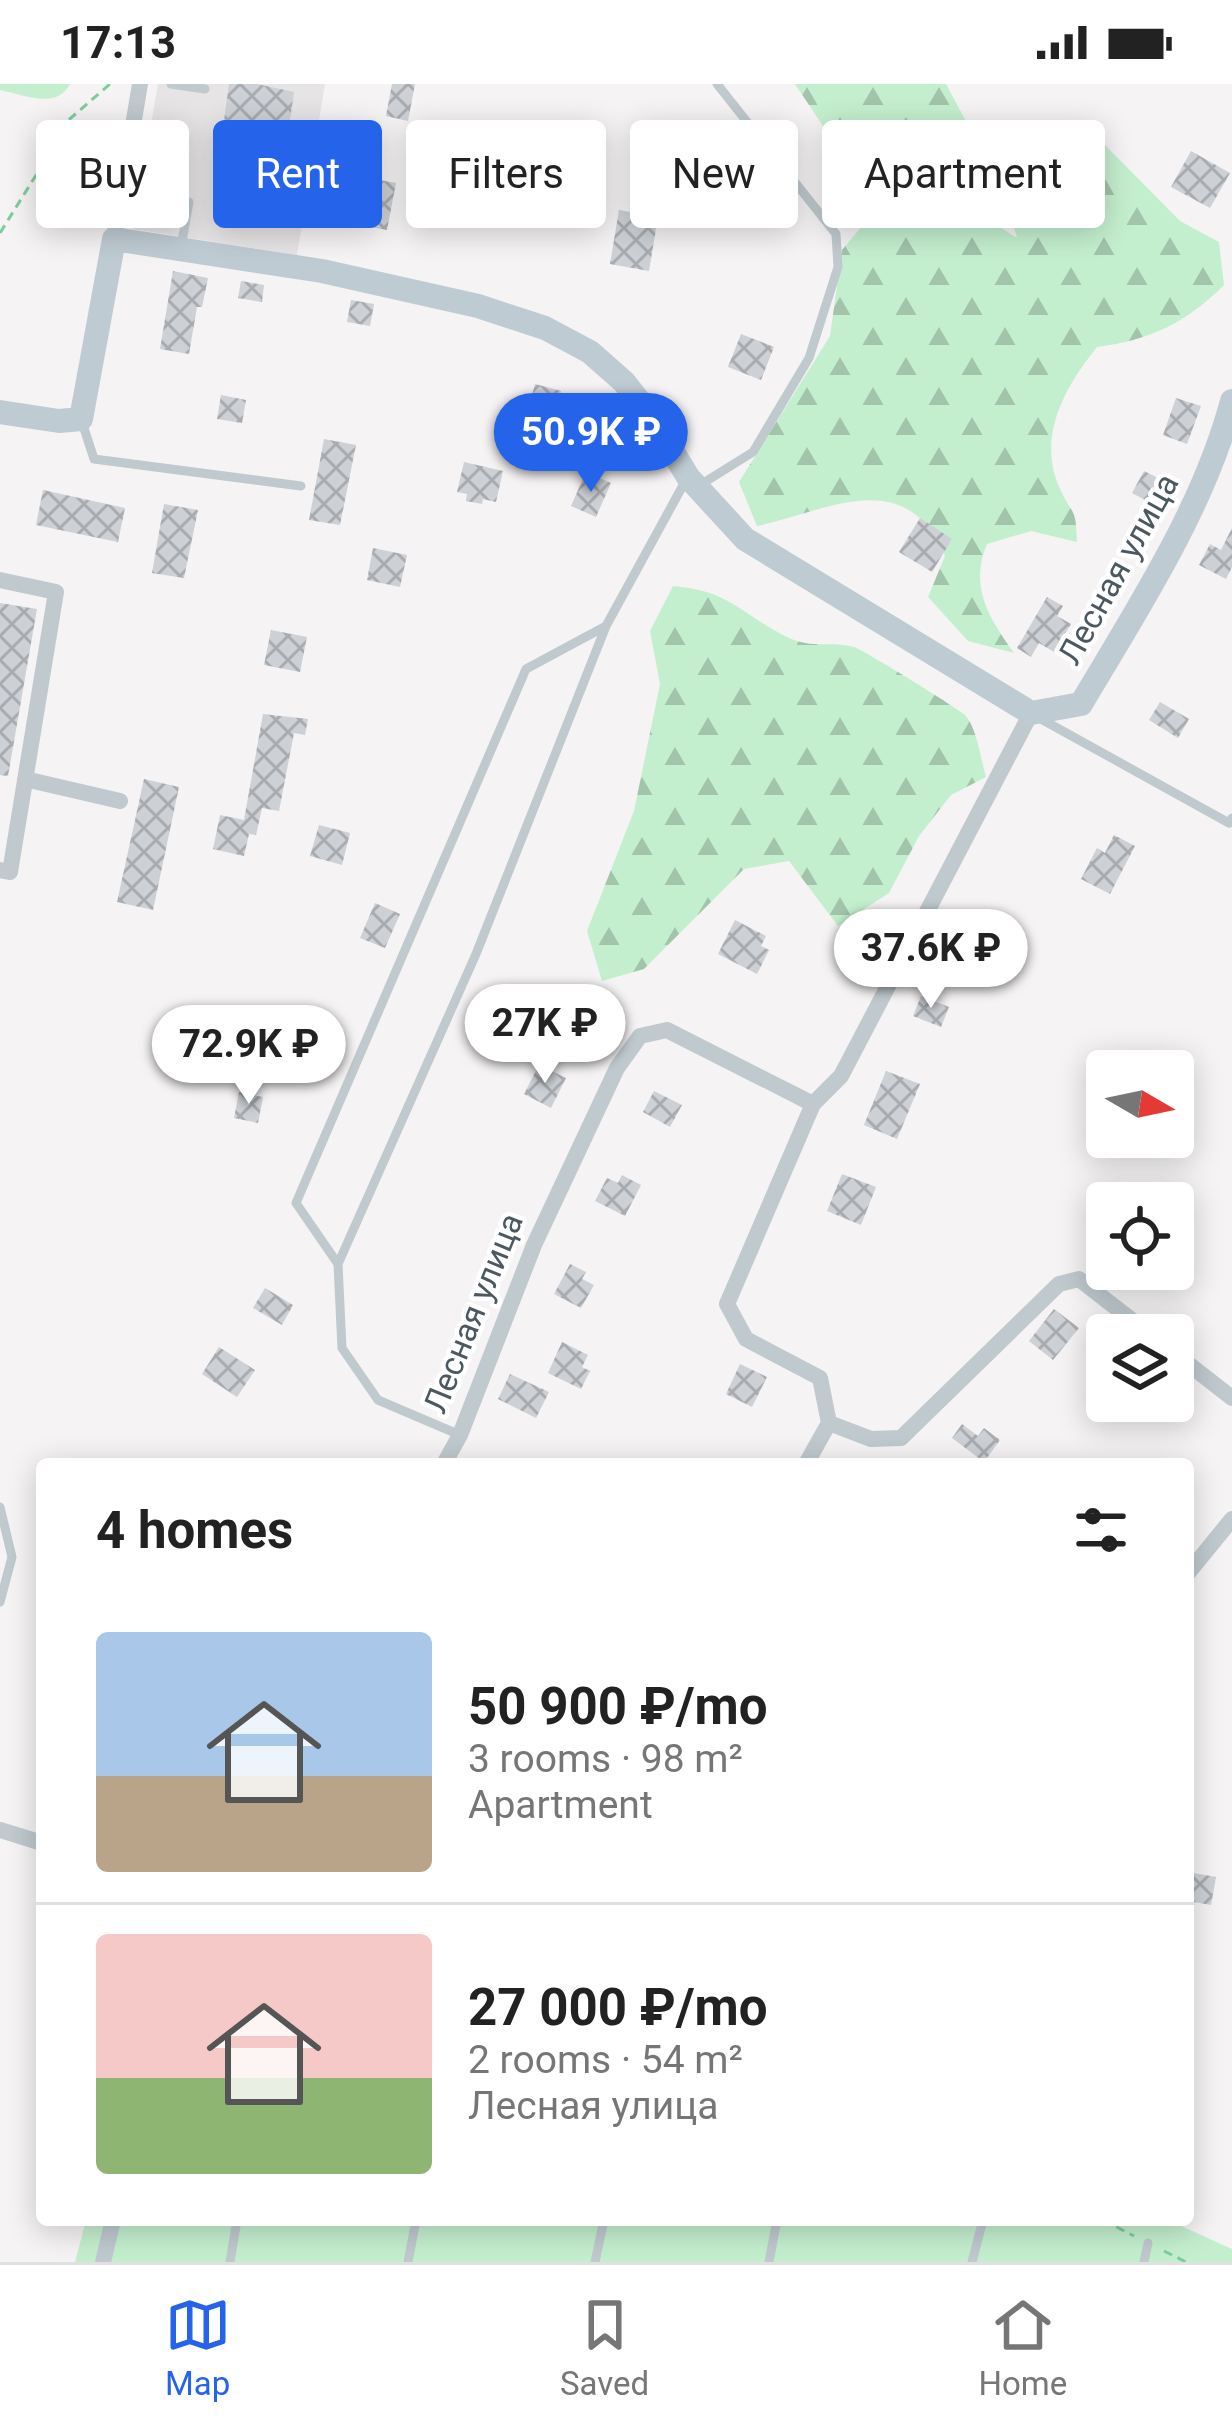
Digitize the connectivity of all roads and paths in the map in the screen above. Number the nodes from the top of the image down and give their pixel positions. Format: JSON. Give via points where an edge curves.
{"nodes":[{"id":1,"x":110,"y":84,"type":"edge"},
{"id":2,"x":140,"y":84,"type":"edge"},
{"id":3,"x":171,"y":84,"type":"edge"},
{"id":4,"x":717,"y":84,"type":"edge"},
{"id":5,"x":205,"y":89,"type":"dead end"},
{"id":6,"x":184,"y":228,"type":"edge"},
{"id":7,"x":0,"y":233,"type":"edge"},
{"id":8,"x":114,"y":238,"type":"junction"},
{"id":9,"x":181,"y":248,"type":"junction"},
{"id":10,"x":1232,"y":401,"type":"edge"},
{"id":11,"x":0,"y":412,"type":"edge"},
{"id":12,"x":82,"y":419,"type":"junction"},
{"id":13,"x":693,"y":482,"type":"junction"},
{"id":14,"x":301,"y":486,"type":"dead end"},
{"id":15,"x":0,"y":580,"type":"edge"},
{"id":16,"x":606,"y":626,"type":"junction"},
{"id":17,"x":1030,"y":713,"type":"junction"},
{"id":18,"x":26,"y":779,"type":"junction"},
{"id":19,"x":120,"y":801,"type":"dead end"},
{"id":20,"x":1231,"y":822,"type":"edge"},
{"id":21,"x":0,"y":870,"type":"edge"},
{"id":22,"x":813,"y":1104,"type":"junction"},
{"id":23,"x":338,"y":1264,"type":"junction"},
{"id":24,"x":1124,"y":1314,"type":"edge"},
{"id":25,"x":1194,"y":1368,"type":"edge"},
{"id":26,"x":1232,"y":1398,"type":"edge"},
{"id":27,"x":829,"y":1423,"type":"junction"},
{"id":28,"x":460,"y":1435,"type":"junction"},
{"id":29,"x":447,"y":1458,"type":"edge"},
{"id":30,"x":809,"y":1458,"type":"edge"},
{"id":31,"x":0,"y":1507,"type":"edge"},
{"id":32,"x":1232,"y":1519,"type":"edge"},
{"id":33,"x":1194,"y":1566,"type":"edge"},
{"id":34,"x":0,"y":1602,"type":"edge"},
{"id":35,"x":0,"y":1830,"type":"edge"},
{"id":36,"x":36,"y":1842,"type":"edge"},
{"id":37,"x":112,"y":2226,"type":"edge"},
{"id":38,"x":236,"y":2226,"type":"edge"},
{"id":39,"x":415,"y":2226,"type":"edge"},
{"id":40,"x":603,"y":2226,"type":"edge"},
{"id":41,"x":776,"y":2226,"type":"edge"},
{"id":42,"x":981,"y":2226,"type":"edge"},
{"id":43,"x":1148,"y":2243,"type":"dead end"},
{"id":44,"x":103,"y":2262,"type":"edge"},
{"id":45,"x":230,"y":2262,"type":"edge"},
{"id":46,"x":408,"y":2262,"type":"edge"},
{"id":47,"x":595,"y":2262,"type":"edge"},
{"id":48,"x":770,"y":2262,"type":"edge"},
{"id":49,"x":972,"y":2262,"type":"edge"},
{"id":50,"x":1144,"y":2262,"type":"edge"}],
"edges":[{"from":1,"to":7,"type":"path","via":[[49,137],[38,172]]},
{"from":2,"to":8,"type":"street"},
{"from":3,"to":5,"type":"lane"},
{"from":4,"to":13,"type":"lane","via":[[836,234],[838,267],[809,358],[753,452]]},
{"from":6,"to":9,"type":"lane"},
{"from":8,"to":9,"type":"street"},
{"from":8,"to":12,"type":"street"},
{"from":9,"to":13,"type":"street","via":[[478,305],[545,328],[624,382]]},
{"from":10,"to":17,"type":"street","name":"Лесная улица","via":[[1218,452],[1081,704]]},
{"from":11,"to":12,"type":"street"},
{"from":12,"to":14,"type":"lane","via":[[94,459]]},
{"from":13,"to":16,"type":"lane"},
{"from":13,"to":17,"type":"street","via":[[746,539]]},
{"from":15,"to":18,"type":"street","via":[[56,592]]},
{"from":16,"to":23,"type":"lane","via":[[476,954]]},
{"from":16,"to":23,"type":"lane","via":[[526,669],[296,1203]]},
{"from":17,"to":20,"type":"lane"},
{"from":17,"to":22,"type":"street","via":[[842,1076]]},
{"from":18,"to":19,"type":"street"},
{"from":18,"to":21,"type":"street","via":[[10,872]]},
{"from":22,"to":27,"type":"street","via":[[727,1304],[746,1340],[820,1378]]},
{"from":22,"to":28,"type":"street","name":"Лесная улица","via":[[667,1030],[640,1036],[617,1068],[534,1245]]},
{"from":23,"to":28,"type":"lane","via":[[342,1348],[378,1400]]},
{"from":24,"to":27,"type":"street","via":[[1079,1279],[1059,1284],[902,1438],[871,1438]]},
{"from":25,"to":26,"type":"street"},
{"from":27,"to":30,"type":"street"},
{"from":28,"to":29,"type":"street","name":"Лесная улица"},
{"from":31,"to":34,"type":"lane","via":[[12,1557]]},
{"from":32,"to":33,"type":"street"},
{"from":35,"to":36,"type":"street"},
{"from":37,"to":44,"type":"street"},
{"from":38,"to":45,"type":"lane"},
{"from":39,"to":46,"type":"lane"},
{"from":40,"to":47,"type":"lane"},
{"from":41,"to":48,"type":"lane"},
{"from":42,"to":49,"type":"lane"},
{"from":43,"to":50,"type":"lane"}]}
